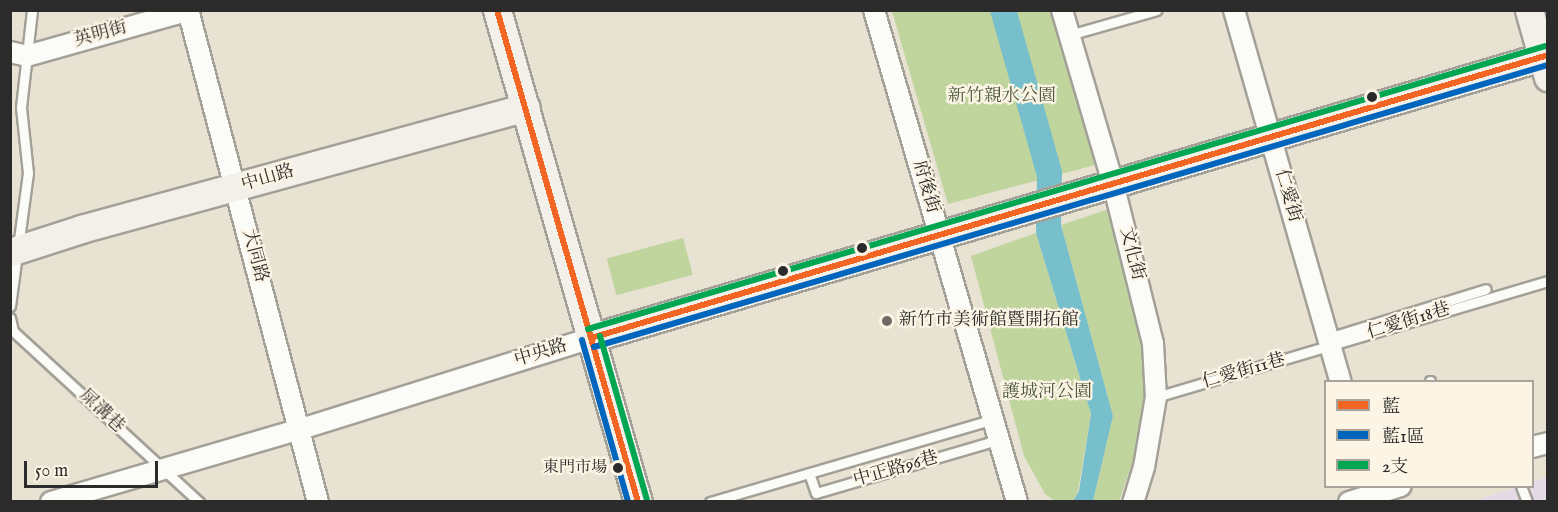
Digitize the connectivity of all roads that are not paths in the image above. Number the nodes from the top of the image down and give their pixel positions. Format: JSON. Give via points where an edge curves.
{"nodes":[{"id":1,"x":32,"y":10,"type":"edge"},
{"id":2,"x":497,"y":10,"type":"edge"},
{"id":3,"x":874,"y":10,"type":"edge"},
{"id":4,"x":1062,"y":10,"type":"edge"},
{"id":5,"x":1157,"y":10,"type":"edge"},
{"id":6,"x":1233,"y":10,"type":"edge"},
{"id":7,"x":1529,"y":10,"type":"edge"},
{"id":8,"x":189,"y":11,"type":"edge"},
{"id":9,"x":1069,"y":35,"type":"junction"},
{"id":10,"x":19,"y":54,"type":"edge"},
{"id":11,"x":1546,"y":63,"type":"edge"},
{"id":12,"x":525,"y":107,"type":"junction"},
{"id":13,"x":1271,"y":138,"type":"junction"},
{"id":14,"x":1113,"y":183,"type":"junction"},
{"id":15,"x":236,"y":188,"type":"junction"},
{"id":16,"x":939,"y":237,"type":"junction"},
{"id":17,"x":14,"y":251,"type":"edge"},
{"id":18,"x":1548,"y":281,"type":"edge"},
{"id":19,"x":10,"y":306,"type":"edge"},
{"id":20,"x":10,"y":318,"type":"edge"},
{"id":21,"x":591,"y":338,"type":"junction"},
{"id":22,"x":1330,"y":342,"type":"junction"},
{"id":23,"x":1341,"y":380,"type":"edge"},
{"id":24,"x":1156,"y":397,"type":"junction"},
{"id":25,"x":991,"y":420,"type":"junction"},
{"id":26,"x":301,"y":429,"type":"junction"},
{"id":27,"x":997,"y":440,"type":"junction"},
{"id":28,"x":918,"y":442,"type":"junction"},
{"id":29,"x":925,"y":461,"type":"junction"},
{"id":30,"x":164,"y":470,"type":"junction"},
{"id":31,"x":809,"y":473,"type":"junction"},
{"id":32,"x":1372,"y":490,"type":"edge"},
{"id":33,"x":746,"y":496,"type":"edge"},
{"id":34,"x":51,"y":501,"type":"edge"},
{"id":35,"x":199,"y":501,"type":"edge"},
{"id":36,"x":318,"y":501,"type":"edge"},
{"id":37,"x":638,"y":501,"type":"edge"},
{"id":38,"x":710,"y":501,"type":"edge"},
{"id":39,"x":1017,"y":501,"type":"edge"},
{"id":40,"x":1133,"y":501,"type":"edge"},
{"id":41,"x":1349,"y":501,"type":"edge"}],
"edges":[{"from":1,"to":10,"type":"lane"},
{"from":2,"to":12,"type":"street"},
{"from":3,"to":16,"type":"street","name":"府後街"},
{"from":4,"to":9,"type":"street","name":"文化街"},
{"from":5,"to":9,"type":"lane"},
{"from":6,"to":13,"type":"street","name":"仁愛街"},
{"from":7,"to":11,"type":"street"},
{"from":8,"to":10,"type":"street","name":"英明街"},
{"from":8,"to":15,"type":"street","name":"大同路"},
{"from":9,"to":14,"type":"street","name":"文化街"},
{"from":10,"to":17,"type":"lane","via":[[28,173]]},
{"from":11,"to":13,"type":"street"},
{"from":12,"to":15,"type":"street","name":"中山路"},
{"from":12,"to":21,"type":"street"},
{"from":13,"to":14,"type":"street"},
{"from":13,"to":22,"type":"street","name":"仁愛街"},
{"from":14,"to":16,"type":"street","name":"中央路"},
{"from":14,"to":24,"type":"street","name":"文化街","via":[[1153,344]]},
{"from":15,"to":17,"type":"street","name":"中山路"},
{"from":15,"to":26,"type":"street","name":"大同路"},
{"from":16,"to":21,"type":"street","name":"中央路"},
{"from":16,"to":25,"type":"street","name":"府後街"},
{"from":17,"to":19,"type":"lane"},
{"from":18,"to":22,"type":"lane","name":"仁愛街11巷","via":[[1487,293]]},
{"from":20,"to":30,"type":"lane","name":"屎溝巷","via":[[13,330]]},
{"from":21,"to":26,"type":"street","name":"中央路"},
{"from":21,"to":37,"type":"street"},
{"from":22,"to":23,"type":"street","name":"仁愛街"},
{"from":22,"to":24,"type":"lane","name":"仁愛街11巷"},
{"from":24,"to":40,"type":"street","name":"文化街","via":[[1144,467]]},
{"from":25,"to":27,"type":"street","name":"府後街"},
{"from":25,"to":28,"type":"lane","name":"中正路96巷"},
{"from":26,"to":30,"type":"street","name":"中央路"},
{"from":26,"to":36,"type":"street","name":"大同路"},
{"from":27,"to":29,"type":"lane","name":"中正路96巷"},
{"from":27,"to":39,"type":"street","name":"府後街"},
{"from":28,"to":29,"type":"lane"},
{"from":28,"to":31,"type":"lane","name":"中正路96巷"},
{"from":29,"to":31,"type":"lane","name":"中正路96巷","via":[[816,493]]},
{"from":30,"to":34,"type":"street","name":"中央路"},
{"from":30,"to":35,"type":"lane","name":"屎溝巷"},
{"from":31,"to":33,"type":"lane","name":"中正路96巷"},
{"from":32,"to":41,"type":"street"},
{"from":33,"to":38,"type":"lane","name":"中正路96巷"}]}
